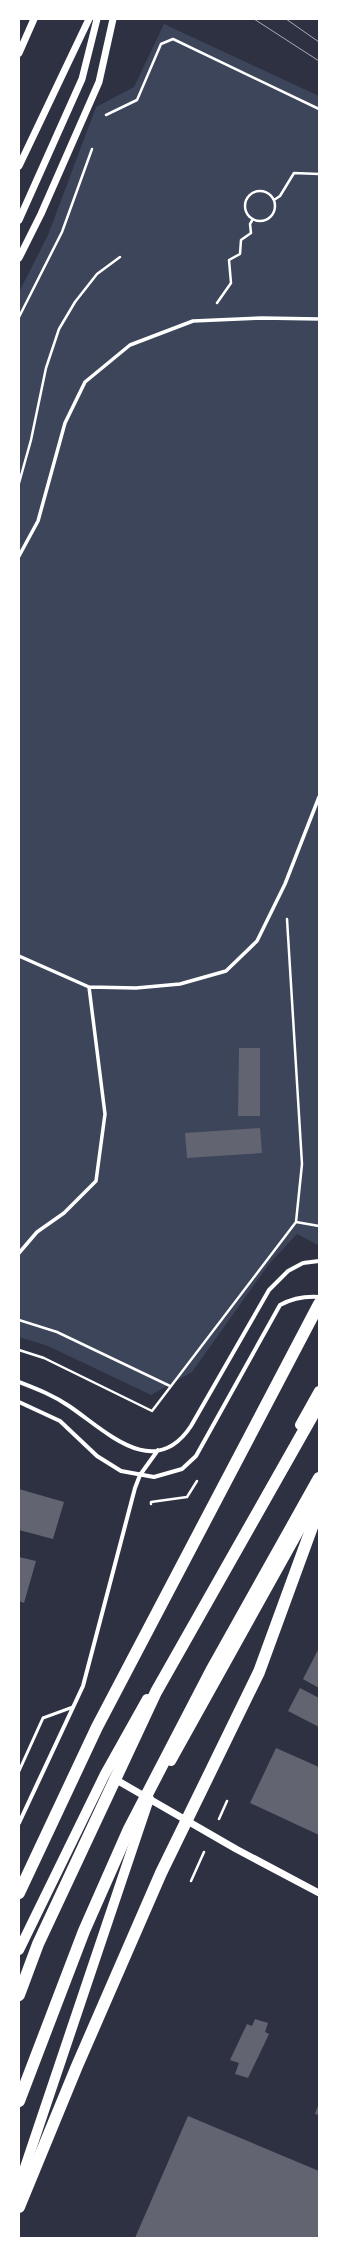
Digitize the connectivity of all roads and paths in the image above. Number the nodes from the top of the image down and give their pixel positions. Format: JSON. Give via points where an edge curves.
{"nodes":[{"id":1,"x":34,"y":19,"type":"edge"},
{"id":2,"x":89,"y":19,"type":"edge"},
{"id":3,"x":96,"y":19,"type":"edge"},
{"id":4,"x":113,"y":19,"type":"edge"},
{"id":5,"x":19,"y":53,"type":"edge"},
{"id":6,"x":319,"y":109,"type":"edge"},
{"id":7,"x":104,"y":115,"type":"dead end"},
{"id":8,"x":94,"y":144,"type":"dead end"},
{"id":9,"x":19,"y":166,"type":"edge"},
{"id":10,"x":319,"y":174,"type":"edge"},
{"id":11,"x":274,"y":200,"type":"junction"},
{"id":12,"x":253,"y":219,"type":"junction"},
{"id":13,"x":19,"y":220,"type":"edge"},
{"id":14,"x":120,"y":257,"type":"dead end"},
{"id":15,"x":19,"y":258,"type":"edge"},
{"id":16,"x":218,"y":299,"type":"dead end"},
{"id":17,"x":19,"y":316,"type":"edge"},
{"id":18,"x":319,"y":319,"type":"edge"},
{"id":19,"x":19,"y":482,"type":"edge"},
{"id":20,"x":19,"y":556,"type":"edge"},
{"id":21,"x":319,"y":797,"type":"edge"},
{"id":22,"x":285,"y":884,"type":"junction"},
{"id":23,"x":19,"y":956,"type":"edge"},
{"id":24,"x":89,"y":987,"type":"junction"},
{"id":25,"x":296,"y":1222,"type":"junction"},
{"id":26,"x":319,"y":1226,"type":"edge"},
{"id":27,"x":19,"y":1253,"type":"edge"},
{"id":28,"x":319,"y":1261,"type":"edge"},
{"id":29,"x":319,"y":1296,"type":"edge"},
{"id":30,"x":319,"y":1304,"type":"edge"},
{"id":31,"x":19,"y":1320,"type":"edge"},
{"id":32,"x":19,"y":1350,"type":"edge"},
{"id":33,"x":19,"y":1382,"type":"edge"},
{"id":34,"x":170,"y":1386,"type":"junction"},
{"id":35,"x":319,"y":1391,"type":"edge"},
{"id":36,"x":19,"y":1402,"type":"edge"},
{"id":37,"x":319,"y":1404,"type":"edge"},
{"id":38,"x":158,"y":1450,"type":"junction"},
{"id":39,"x":140,"y":1476,"type":"junction"},
{"id":40,"x":199,"y":1477,"type":"dead end"},
{"id":41,"x":319,"y":1478,"type":"edge"},
{"id":42,"x":319,"y":1495,"type":"edge"},
{"id":43,"x":319,"y":1508,"type":"edge"},
{"id":44,"x":149,"y":1509,"type":"dead end"},
{"id":45,"x":73,"y":1707,"type":"junction"},
{"id":46,"x":19,"y":1771,"type":"edge"},
{"id":47,"x":106,"y":1774,"type":"junction"},
{"id":48,"x":149,"y":1800,"type":"junction"},
{"id":49,"x":19,"y":1823,"type":"edge"},
{"id":50,"x":19,"y":1893,"type":"edge"},
{"id":51,"x":319,"y":1893,"type":"edge"},
{"id":52,"x":19,"y":1950,"type":"edge"},
{"id":53,"x":19,"y":1994,"type":"edge"},
{"id":54,"x":19,"y":2101,"type":"edge"},
{"id":55,"x":19,"y":2185,"type":"edge"},
{"id":56,"x":19,"y":2207,"type":"edge"}],
"edges":[{"from":1,"to":5,"type":"street"},
{"from":2,"to":9,"type":"street"},
{"from":3,"to":13,"type":"street","via":[[82,79]]},
{"from":4,"to":15,"type":"street","via":[[99,82]]},
{"from":6,"to":7,"type":"path","via":[[172,39],[161,44],[137,100]]},
{"from":8,"to":17,"type":"path","via":[[62,232]]},
{"from":10,"to":11,"type":"path","via":[[294,173],[280,196]]},
{"from":11,"to":12,"type":"path","via":[[276,208],[272,216],[265,221]]},
{"from":11,"to":12,"type":"path","via":[[264,192],[252,194],[246,200],[246,209]]},
{"from":12,"to":16,"type":"path","via":[[250,224],[251,233],[241,240],[240,254],[229,260],[231,283]]},
{"from":14,"to":19,"type":"path","via":[[97,274],[75,302],[59,329],[46,368]]},
{"from":18,"to":20,"type":"street","via":[[193,321],[130,345],[85,382],[65,423],[38,521]]},
{"from":21,"to":22,"type":"street"},
{"from":22,"to":24,"type":"street","via":[[258,941],[226,971],[180,984],[136,988]]},
{"from":22,"to":25,"type":"path","via":[[302,1164]]},
{"from":23,"to":24,"type":"street"},
{"from":24,"to":27,"type":"street","via":[[105,1114],[96,1181],[64,1213],[37,1232]]},
{"from":25,"to":26,"type":"path"},
{"from":25,"to":34,"type":"path"},
{"from":28,"to":38,"type":"street","via":[[303,1263],[288,1271],[269,1290],[181,1440]]},
{"from":29,"to":39,"type":"street","via":[[305,1296],[280,1305],[196,1456],[182,1469],[154,1477]]},
{"from":30,"to":50,"type":"highway","via":[[97,1727]]},
{"from":31,"to":34,"type":"path","via":[[57,1332]]},
{"from":32,"to":34,"type":"path","via":[[44,1358],[152,1411]]},
{"from":33,"to":38,"type":"street","via":[[47,1392],[132,1449]]},
{"from":35,"to":47,"type":"main road"},
{"from":36,"to":39,"type":"street","via":[[60,1421],[97,1456],[121,1471]]},
{"from":37,"to":53,"type":"highway","via":[[156,1692],[38,1944]]},
{"from":38,"to":39,"type":"street"},
{"from":39,"to":45,"type":"street","via":[[83,1686]]},
{"from":40,"to":44,"type":"path","via":[[187,1497],[151,1502]]},
{"from":41,"to":54,"type":"highway","via":[[211,1671],[128,1829],[84,1931]]},
{"from":42,"to":48,"type":"main road"},
{"from":43,"to":56,"type":"highway","via":[[258,1672],[161,1873]]},
{"from":45,"to":46,"type":"lane","via":[[43,1718]]},
{"from":45,"to":49,"type":"street"},
{"from":47,"to":48,"type":"street"},
{"from":47,"to":52,"type":"main road"},
{"from":48,"to":51,"type":"street"},
{"from":48,"to":55,"type":"main road"}]}
